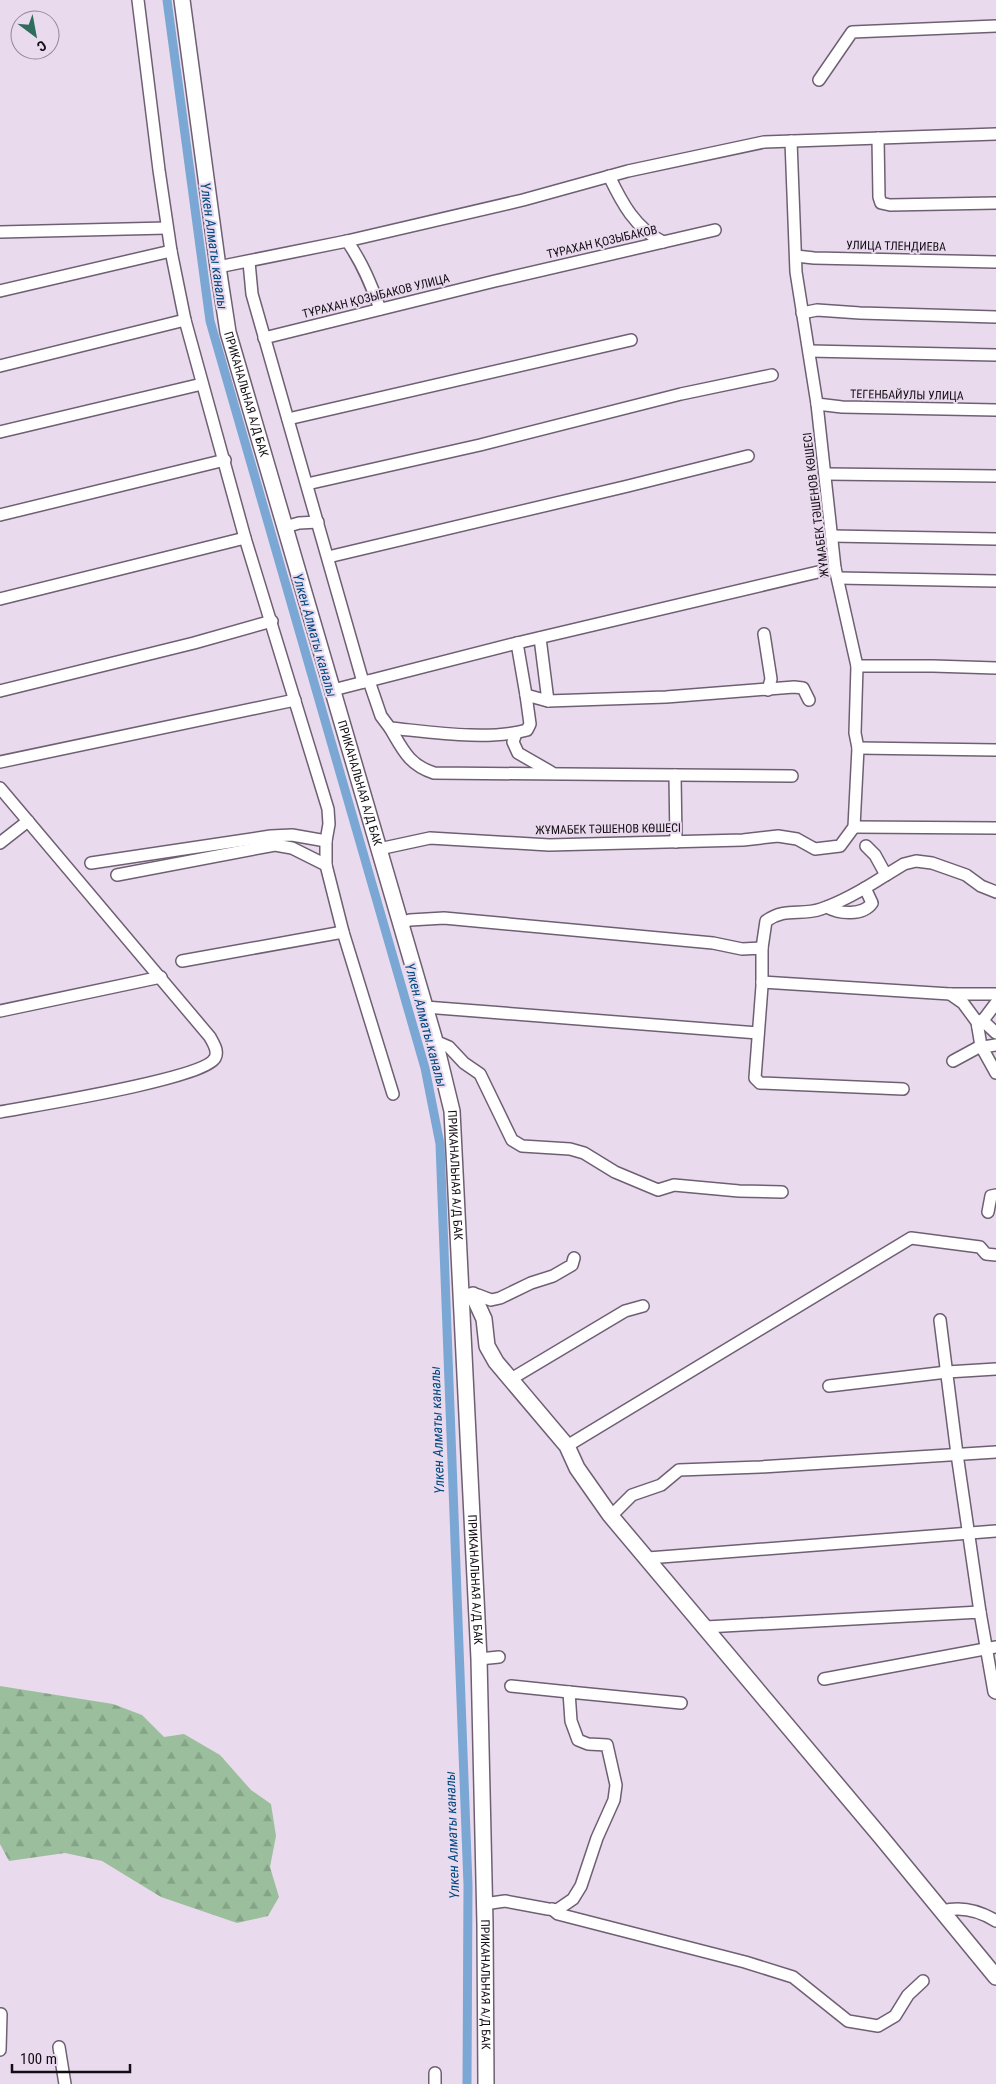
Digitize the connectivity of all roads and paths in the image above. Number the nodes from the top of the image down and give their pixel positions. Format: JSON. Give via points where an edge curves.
{"nodes":[{"id":1,"x":138,"y":0,"type":"edge"},
{"id":2,"x":182,"y":0,"type":"edge"},
{"id":3,"x":996,"y":26,"type":"edge"},
{"id":4,"x":819,"y":80,"type":"dead end"},
{"id":5,"x":996,"y":134,"type":"edge"},
{"id":6,"x":878,"y":138,"type":"junction"},
{"id":7,"x":790,"y":141,"type":"junction"},
{"id":8,"x":608,"y":176,"type":"junction"},
{"id":9,"x":996,"y":203,"type":"edge"},
{"id":10,"x":168,"y":228,"type":"junction"},
{"id":11,"x":715,"y":230,"type":"dead end"},
{"id":12,"x":0,"y":232,"type":"edge"},
{"id":13,"x":347,"y":241,"type":"junction"},
{"id":14,"x":663,"y":242,"type":"junction"},
{"id":15,"x":171,"y":251,"type":"junction"},
{"id":16,"x":796,"y":256,"type":"junction"},
{"id":17,"x":249,"y":262,"type":"junction"},
{"id":18,"x":996,"y":262,"type":"edge"},
{"id":19,"x":218,"y":267,"type":"junction"},
{"id":20,"x":495,"y":281,"type":"joint"},
{"id":21,"x":0,"y":291,"type":"edge"},
{"id":22,"x":380,"y":308,"type":"junction"},
{"id":23,"x":802,"y":313,"type":"junction"},
{"id":24,"x":996,"y":317,"type":"edge"},
{"id":25,"x":185,"y":320,"type":"junction"},
{"id":26,"x":264,"y":338,"type":"junction"},
{"id":27,"x":631,"y":340,"type":"dead end"},
{"id":28,"x":809,"y":351,"type":"junction"},
{"id":29,"x":996,"y":355,"type":"edge"},
{"id":30,"x":0,"y":366,"type":"edge"},
{"id":31,"x":772,"y":375,"type":"dead end"},
{"id":32,"x":202,"y":384,"type":"junction"},
{"id":33,"x":817,"y":404,"type":"junction"},
{"id":34,"x":996,"y":410,"type":"edge"},
{"id":35,"x":288,"y":418,"type":"junction"},
{"id":36,"x":0,"y":432,"type":"edge"},
{"id":37,"x":748,"y":456,"type":"dead end"},
{"id":38,"x":225,"y":460,"type":"junction"},
{"id":39,"x":826,"y":474,"type":"junction"},
{"id":40,"x":996,"y":476,"type":"edge"},
{"id":41,"x":307,"y":484,"type":"junction"},
{"id":42,"x":0,"y":515,"type":"edge"},
{"id":43,"x":318,"y":522,"type":"junction"},
{"id":44,"x":285,"y":527,"type":"junction"},
{"id":45,"x":832,"y":536,"type":"junction"},
{"id":46,"x":245,"y":538,"type":"junction"},
{"id":47,"x":996,"y":539,"type":"edge"},
{"id":48,"x":328,"y":557,"type":"junction"},
{"id":49,"x":836,"y":573,"type":"junction"},
{"id":50,"x":996,"y":581,"type":"edge"},
{"id":51,"x":0,"y":599,"type":"edge"},
{"id":52,"x":272,"y":621,"type":"junction"},
{"id":53,"x":764,"y":634,"type":"dead end"},
{"id":54,"x":540,"y":638,"type":"junction"},
{"id":55,"x":517,"y":642,"type":"junction"},
{"id":56,"x":857,"y":666,"type":"junction"},
{"id":57,"x":996,"y":668,"type":"edge"},
{"id":58,"x":366,"y":681,"type":"junction"},
{"id":59,"x":333,"y":690,"type":"junction"},
{"id":60,"x":768,"y":690,"type":"junction"},
{"id":61,"x":0,"y":691,"type":"edge"},
{"id":62,"x":526,"y":695,"type":"junction"},
{"id":63,"x":295,"y":700,"type":"junction"},
{"id":64,"x":809,"y":700,"type":"dead end"},
{"id":65,"x":548,"y":701,"type":"junction"},
{"id":66,"x":390,"y":728,"type":"junction"},
{"id":67,"x":516,"y":733,"type":"junction"},
{"id":68,"x":858,"y":748,"type":"junction"},
{"id":69,"x":996,"y":750,"type":"edge"},
{"id":70,"x":0,"y":762,"type":"edge"},
{"id":71,"x":552,"y":773,"type":"junction"},
{"id":72,"x":675,"y":775,"type":"junction"},
{"id":73,"x":792,"y":776,"type":"dead end"},
{"id":74,"x":0,"y":788,"type":"edge"},
{"id":75,"x":28,"y":821,"type":"junction"},
{"id":76,"x":854,"y":827,"type":"junction"},
{"id":77,"x":996,"y":828,"type":"edge"},
{"id":78,"x":326,"y":841,"type":"junction"},
{"id":79,"x":676,"y":842,"type":"junction"},
{"id":80,"x":0,"y":843,"type":"edge"},
{"id":81,"x":866,"y":846,"type":"dead end"},
{"id":82,"x":379,"y":850,"type":"junction"},
{"id":83,"x":91,"y":863,"type":"dead end"},
{"id":84,"x":326,"y":865,"type":"junction"},
{"id":85,"x":117,"y":875,"type":"dead end"},
{"id":86,"x":886,"y":875,"type":"junction"},
{"id":87,"x":865,"y":888,"type":"junction"},
{"id":88,"x":996,"y":892,"type":"edge"},
{"id":89,"x":827,"y":906,"type":"junction"},
{"id":90,"x":400,"y":923,"type":"junction"},
{"id":91,"x":343,"y":932,"type":"junction"},
{"id":92,"x":762,"y":948,"type":"junction"},
{"id":93,"x":182,"y":960,"type":"dead end"},
{"id":94,"x":161,"y":977,"type":"junction"},
{"id":95,"x":762,"y":982,"type":"junction"},
{"id":96,"x":950,"y":994,"type":"junction"},
{"id":97,"x":996,"y":994,"type":"edge"},
{"id":98,"x":996,"y":1003,"type":"edge"},
{"id":99,"x":425,"y":1007,"type":"junction"},
{"id":100,"x":0,"y":1011,"type":"edge"},
{"id":101,"x":980,"y":1023,"type":"junction"},
{"id":102,"x":758,"y":1033,"type":"junction"},
{"id":103,"x":996,"y":1033,"type":"edge"},
{"id":104,"x":435,"y":1042,"type":"junction"},
{"id":105,"x":996,"y":1046,"type":"edge"},
{"id":106,"x":982,"y":1048,"type":"junction"},
{"id":107,"x":953,"y":1061,"type":"dead end"},
{"id":108,"x":996,"y":1073,"type":"edge"},
{"id":109,"x":903,"y":1089,"type":"dead end"},
{"id":110,"x":393,"y":1094,"type":"dead end"},
{"id":111,"x":0,"y":1112,"type":"edge"},
{"id":112,"x":782,"y":1192,"type":"dead end"},
{"id":113,"x":996,"y":1195,"type":"edge"},
{"id":114,"x":988,"y":1212,"type":"dead end"},
{"id":115,"x":996,"y":1255,"type":"edge"},
{"id":116,"x":574,"y":1258,"type":"dead end"},
{"id":117,"x":467,"y":1294,"type":"junction"},
{"id":118,"x":643,"y":1306,"type":"dead end"},
{"id":119,"x":940,"y":1320,"type":"dead end"},
{"id":120,"x":996,"y":1369,"type":"edge"},
{"id":121,"x":947,"y":1372,"type":"junction"},
{"id":122,"x":511,"y":1379,"type":"junction"},
{"id":123,"x":829,"y":1386,"type":"dead end"},
{"id":124,"x":567,"y":1446,"type":"junction"},
{"id":125,"x":996,"y":1452,"type":"edge"},
{"id":126,"x":957,"y":1454,"type":"junction"},
{"id":127,"x":611,"y":1516,"type":"junction"},
{"id":128,"x":996,"y":1531,"type":"edge"},
{"id":129,"x":968,"y":1532,"type":"junction"},
{"id":130,"x":648,"y":1558,"type":"junction"},
{"id":131,"x":980,"y":1612,"type":"junction"},
{"id":132,"x":706,"y":1627,"type":"junction"},
{"id":133,"x":991,"y":1648,"type":"edge"},
{"id":134,"x":499,"y":1657,"type":"dead end"},
{"id":135,"x":479,"y":1659,"type":"junction"},
{"id":136,"x":824,"y":1679,"type":"dead end"},
{"id":137,"x":511,"y":1686,"type":"dead end"},
{"id":138,"x":995,"y":1686,"type":"edge"},
{"id":139,"x":569,"y":1692,"type":"junction"},
{"id":140,"x":681,"y":1703,"type":"dead end"},
{"id":141,"x":484,"y":1904,"type":"junction"},
{"id":142,"x":552,"y":1910,"type":"junction"},
{"id":143,"x":942,"y":1911,"type":"junction"},
{"id":144,"x":996,"y":1921,"type":"edge"},
{"id":145,"x":996,"y":1977,"type":"edge"},
{"id":146,"x":923,"y":1981,"type":"dead end"},
{"id":147,"x":1,"y":2014,"type":"edge"},
{"id":148,"x":59,"y":2047,"type":"dead end"},
{"id":149,"x":0,"y":2050,"type":"edge"},
{"id":150,"x":66,"y":2084,"type":"edge"},
{"id":151,"x":486,"y":2084,"type":"edge"}],
"edges":[{"from":1,"to":10,"type":"street"},
{"from":2,"to":19,"type":"main road","name":"ПРИКАНАЛЬНАЯ А/Д БАК"},
{"from":3,"to":4,"type":"street","via":[[852,32]]},
{"from":5,"to":6,"type":"street"},
{"from":6,"to":7,"type":"street"},
{"from":6,"to":9,"type":"street","via":[[881,203]]},
{"from":7,"to":8,"type":"street","via":[[764,142]]},
{"from":7,"to":16,"type":"street","name":"ЖҰМАБЕК ТӘШЕНОВ КӨШЕСІ"},
{"from":8,"to":13,"type":"street","via":[[523,200]]},
{"from":8,"to":14,"type":"street","via":[[622,203],[642,229]]},
{"from":10,"to":12,"type":"street"},
{"from":10,"to":15,"type":"street"},
{"from":11,"to":14,"type":"street","name":"ТҰРАХАН ҚОЗЫБАКОВ"},
{"from":13,"to":17,"type":"street"},
{"from":13,"to":22,"type":"street","via":[[370,280]]},
{"from":14,"to":20,"type":"street","name":"ТҰРАХАН ҚОЗЫБАКОВ"},
{"from":15,"to":21,"type":"street"},
{"from":15,"to":25,"type":"street"},
{"from":16,"to":18,"type":"street","name":"УЛИЦА ТЛЕНДИЕВА"},
{"from":16,"to":23,"type":"street","name":"ЖҰМАБЕК ТӘШЕНОВ КӨШЕСІ"},
{"from":17,"to":19,"type":"street"},
{"from":17,"to":26,"type":"street","via":[[252,294]]},
{"from":19,"to":44,"type":"main road","name":"ПРИКАНАЛЬНАЯ А/Д БАК","via":[[228,332]]},
{"from":20,"to":22,"type":"street","name":"ТҰРАХАН ҚОЗЫБАКОВ УЛИЦА"},
{"from":22,"to":26,"type":"street","name":"ТҰРАХАН ҚОЗЫБАКОВ УЛИЦА"},
{"from":23,"to":24,"type":"street","via":[[817,310]]},
{"from":23,"to":28,"type":"street","name":"ЖҰМАБЕК ТӘШЕНОВ КӨШЕСІ"},
{"from":25,"to":30,"type":"street"},
{"from":25,"to":32,"type":"street"},
{"from":26,"to":35,"type":"street"},
{"from":27,"to":35,"type":"street"},
{"from":28,"to":29,"type":"street"},
{"from":28,"to":33,"type":"street","name":"ЖҰМАБЕК ТӘШЕНОВ КӨШЕСІ"},
{"from":31,"to":41,"type":"street"},
{"from":32,"to":36,"type":"street"},
{"from":32,"to":38,"type":"street"},
{"from":33,"to":34,"type":"street","name":"ТЕГЕНБАЙУЛЫ УЛИЦА"},
{"from":33,"to":39,"type":"street","name":"ЖҰМАБЕК ТӘШЕНОВ КӨШЕСІ"},
{"from":35,"to":41,"type":"street"},
{"from":37,"to":48,"type":"street"},
{"from":38,"to":42,"type":"street"},
{"from":38,"to":46,"type":"street"},
{"from":39,"to":40,"type":"street"},
{"from":39,"to":45,"type":"street","name":"ЖҰМАБЕК ТӘШЕНОВ КӨШЕСІ"},
{"from":41,"to":43,"type":"street"},
{"from":43,"to":44,"type":"street"},
{"from":43,"to":48,"type":"street"},
{"from":44,"to":59,"type":"main road","name":"ПРИКАНАЛЬНАЯ А/Д БАК"},
{"from":45,"to":47,"type":"street"},
{"from":45,"to":49,"type":"street","name":"ЖҰМАБЕК ТӘШЕНОВ КӨШЕСІ"},
{"from":46,"to":51,"type":"street"},
{"from":46,"to":52,"type":"street"},
{"from":48,"to":58,"type":"street"},
{"from":49,"to":50,"type":"street"},
{"from":49,"to":54,"type":"street"},
{"from":49,"to":56,"type":"street","name":"ЖҰМАБЕК ТӘШЕНОВ КӨШЕСІ"},
{"from":52,"to":61,"type":"street"},
{"from":52,"to":63,"type":"street"},
{"from":53,"to":60,"type":"street","via":[[771,679]]},
{"from":54,"to":55,"type":"street"},
{"from":54,"to":65,"type":"street"},
{"from":55,"to":58,"type":"street"},
{"from":55,"to":62,"type":"street"},
{"from":56,"to":57,"type":"street"},
{"from":56,"to":68,"type":"street","name":"ЖҰМАБЕК ТӘШЕНОВ КӨШЕСІ","via":[[855,734]]},
{"from":58,"to":59,"type":"street"},
{"from":58,"to":66,"type":"street","via":[[381,716]]},
{"from":59,"to":82,"type":"main road","name":"ПРИКАНАЛЬНАЯ А/Д БАК"},
{"from":60,"to":64,"type":"street","via":[[803,688]]},
{"from":60,"to":65,"type":"street"},
{"from":62,"to":65,"type":"street"},
{"from":62,"to":67,"type":"street","via":[[530,724],[527,730]]},
{"from":63,"to":70,"type":"street"},
{"from":63,"to":78,"type":"street","via":[[328,809]]},
{"from":66,"to":67,"type":"street","via":[[470,734]]},
{"from":66,"to":71,"type":"street","via":[[408,758],[420,769],[434,773]]},
{"from":67,"to":71,"type":"street","via":[[513,742],[518,753]]},
{"from":68,"to":69,"type":"street"},
{"from":68,"to":76,"type":"street","name":"ЖҰМАБЕК ТӘШЕНОВ КӨШЕСІ"},
{"from":71,"to":72,"type":"street"},
{"from":72,"to":73,"type":"street"},
{"from":72,"to":79,"type":"street"},
{"from":74,"to":75,"type":"street"},
{"from":75,"to":80,"type":"street"},
{"from":75,"to":94,"type":"street"},
{"from":76,"to":77,"type":"street"},
{"from":76,"to":79,"type":"street","name":"ЖҰМАБЕК ТӘШЕНОВ КӨШЕСІ","via":[[840,846],[815,849],[797,839],[778,836]]},
{"from":78,"to":83,"type":"street","via":[[292,835],[271,836]]},
{"from":78,"to":84,"type":"street"},
{"from":79,"to":82,"type":"street","name":"ЖҰМАБЕК ТӘШЕНОВ КӨШЕСІ","via":[[549,845],[430,838]]},
{"from":81,"to":86,"type":"street"},
{"from":82,"to":90,"type":"main road","name":"ПРИКАНАЛЬНАЯ А/Д БАК"},
{"from":84,"to":85,"type":"street","via":[[292,848],[275,845]]},
{"from":84,"to":91,"type":"street"},
{"from":86,"to":87,"type":"street"},
{"from":86,"to":88,"type":"street","via":[[904,864],[916,861],[932,863],[966,875]]},
{"from":87,"to":89,"type":"street"},
{"from":87,"to":89,"type":"street","via":[[872,903],[864,910],[841,912]]},
{"from":89,"to":92,"type":"street","via":[[804,913],[774,915],[766,922]]},
{"from":90,"to":92,"type":"street","via":[[444,918],[713,942],[742,949]]},
{"from":90,"to":99,"type":"main road","name":"ПРИКАНАЛЬНАЯ А/Д БАК"},
{"from":91,"to":93,"type":"street"},
{"from":91,"to":110,"type":"street"},
{"from":92,"to":95,"type":"street"},
{"from":94,"to":100,"type":"street"},
{"from":94,"to":111,"type":"street","via":[[210,1037],[216,1049],[213,1061],[162,1081]]},
{"from":95,"to":96,"type":"street"},
{"from":95,"to":102,"type":"street"},
{"from":96,"to":97,"type":"street"},
{"from":96,"to":101,"type":"street","via":[[963,1003]]},
{"from":98,"to":101,"type":"street"},
{"from":99,"to":102,"type":"street"},
{"from":99,"to":104,"type":"main road","name":"ПРИКАНАЛЬНАЯ А/Д БАК"},
{"from":101,"to":103,"type":"street"},
{"from":101,"to":106,"type":"street"},
{"from":102,"to":109,"type":"street","via":[[755,1078],[760,1083]]},
{"from":104,"to":112,"type":"street","via":[[449,1047],[480,1074],[512,1140],[522,1146],[570,1148],[658,1190],[674,1185]]},
{"from":104,"to":117,"type":"main road","name":"ПРИКАНАЛЬНАЯ А/Д БАК","via":[[452,1111]]},
{"from":105,"to":106,"type":"street"},
{"from":106,"to":107,"type":"street"},
{"from":106,"to":108,"type":"street"},
{"from":113,"to":114,"type":"street","via":[[991,1196]]},
{"from":115,"to":124,"type":"street","via":[[986,1254],[980,1247],[911,1238]]},
{"from":116,"to":117,"type":"street","via":[[572,1265],[553,1276],[500,1298],[491,1300]]},
{"from":117,"to":122,"type":"main road","via":[[484,1319],[487,1346]]},
{"from":117,"to":135,"type":"main road","name":"ПРИКАНАЛЬНАЯ А/Д БАК"},
{"from":118,"to":122,"type":"street","via":[[625,1311]]},
{"from":119,"to":121,"type":"street"},
{"from":120,"to":121,"type":"street"},
{"from":121,"to":123,"type":"street"},
{"from":121,"to":126,"type":"street"},
{"from":122,"to":124,"type":"main road"},
{"from":124,"to":127,"type":"main road","via":[[577,1468]]},
{"from":125,"to":126,"type":"street"},
{"from":126,"to":127,"type":"street","via":[[679,1470],[661,1485],[632,1495]]},
{"from":126,"to":129,"type":"street"},
{"from":127,"to":130,"type":"main road"},
{"from":128,"to":129,"type":"street"},
{"from":129,"to":130,"type":"street"},
{"from":129,"to":131,"type":"street"},
{"from":130,"to":132,"type":"main road"},
{"from":131,"to":132,"type":"street"},
{"from":131,"to":133,"type":"street"},
{"from":132,"to":143,"type":"main road"},
{"from":133,"to":136,"type":"street"},
{"from":133,"to":138,"type":"street"},
{"from":134,"to":135,"type":"street"},
{"from":135,"to":141,"type":"main road","name":"ПРИКАНАЛЬНАЯ А/Д БАК"},
{"from":137,"to":139,"type":"street"},
{"from":139,"to":140,"type":"street"},
{"from":139,"to":142,"type":"street","via":[[571,1721],[578,1740],[607,1745],[616,1786],[581,1886],[573,1899]]},
{"from":141,"to":142,"type":"street","via":[[505,1901]]},
{"from":141,"to":151,"type":"main road","name":"ПРИКАНАЛЬНАЯ А/Д БАК"},
{"from":142,"to":146,"type":"street","via":[[793,1977],[848,2021],[878,2026],[895,2016],[908,1994]]},
{"from":143,"to":144,"type":"street","via":[[969,1909]]},
{"from":143,"to":145,"type":"main road"},
{"from":147,"to":149,"type":"street"},
{"from":148,"to":150,"type":"street"}]}
